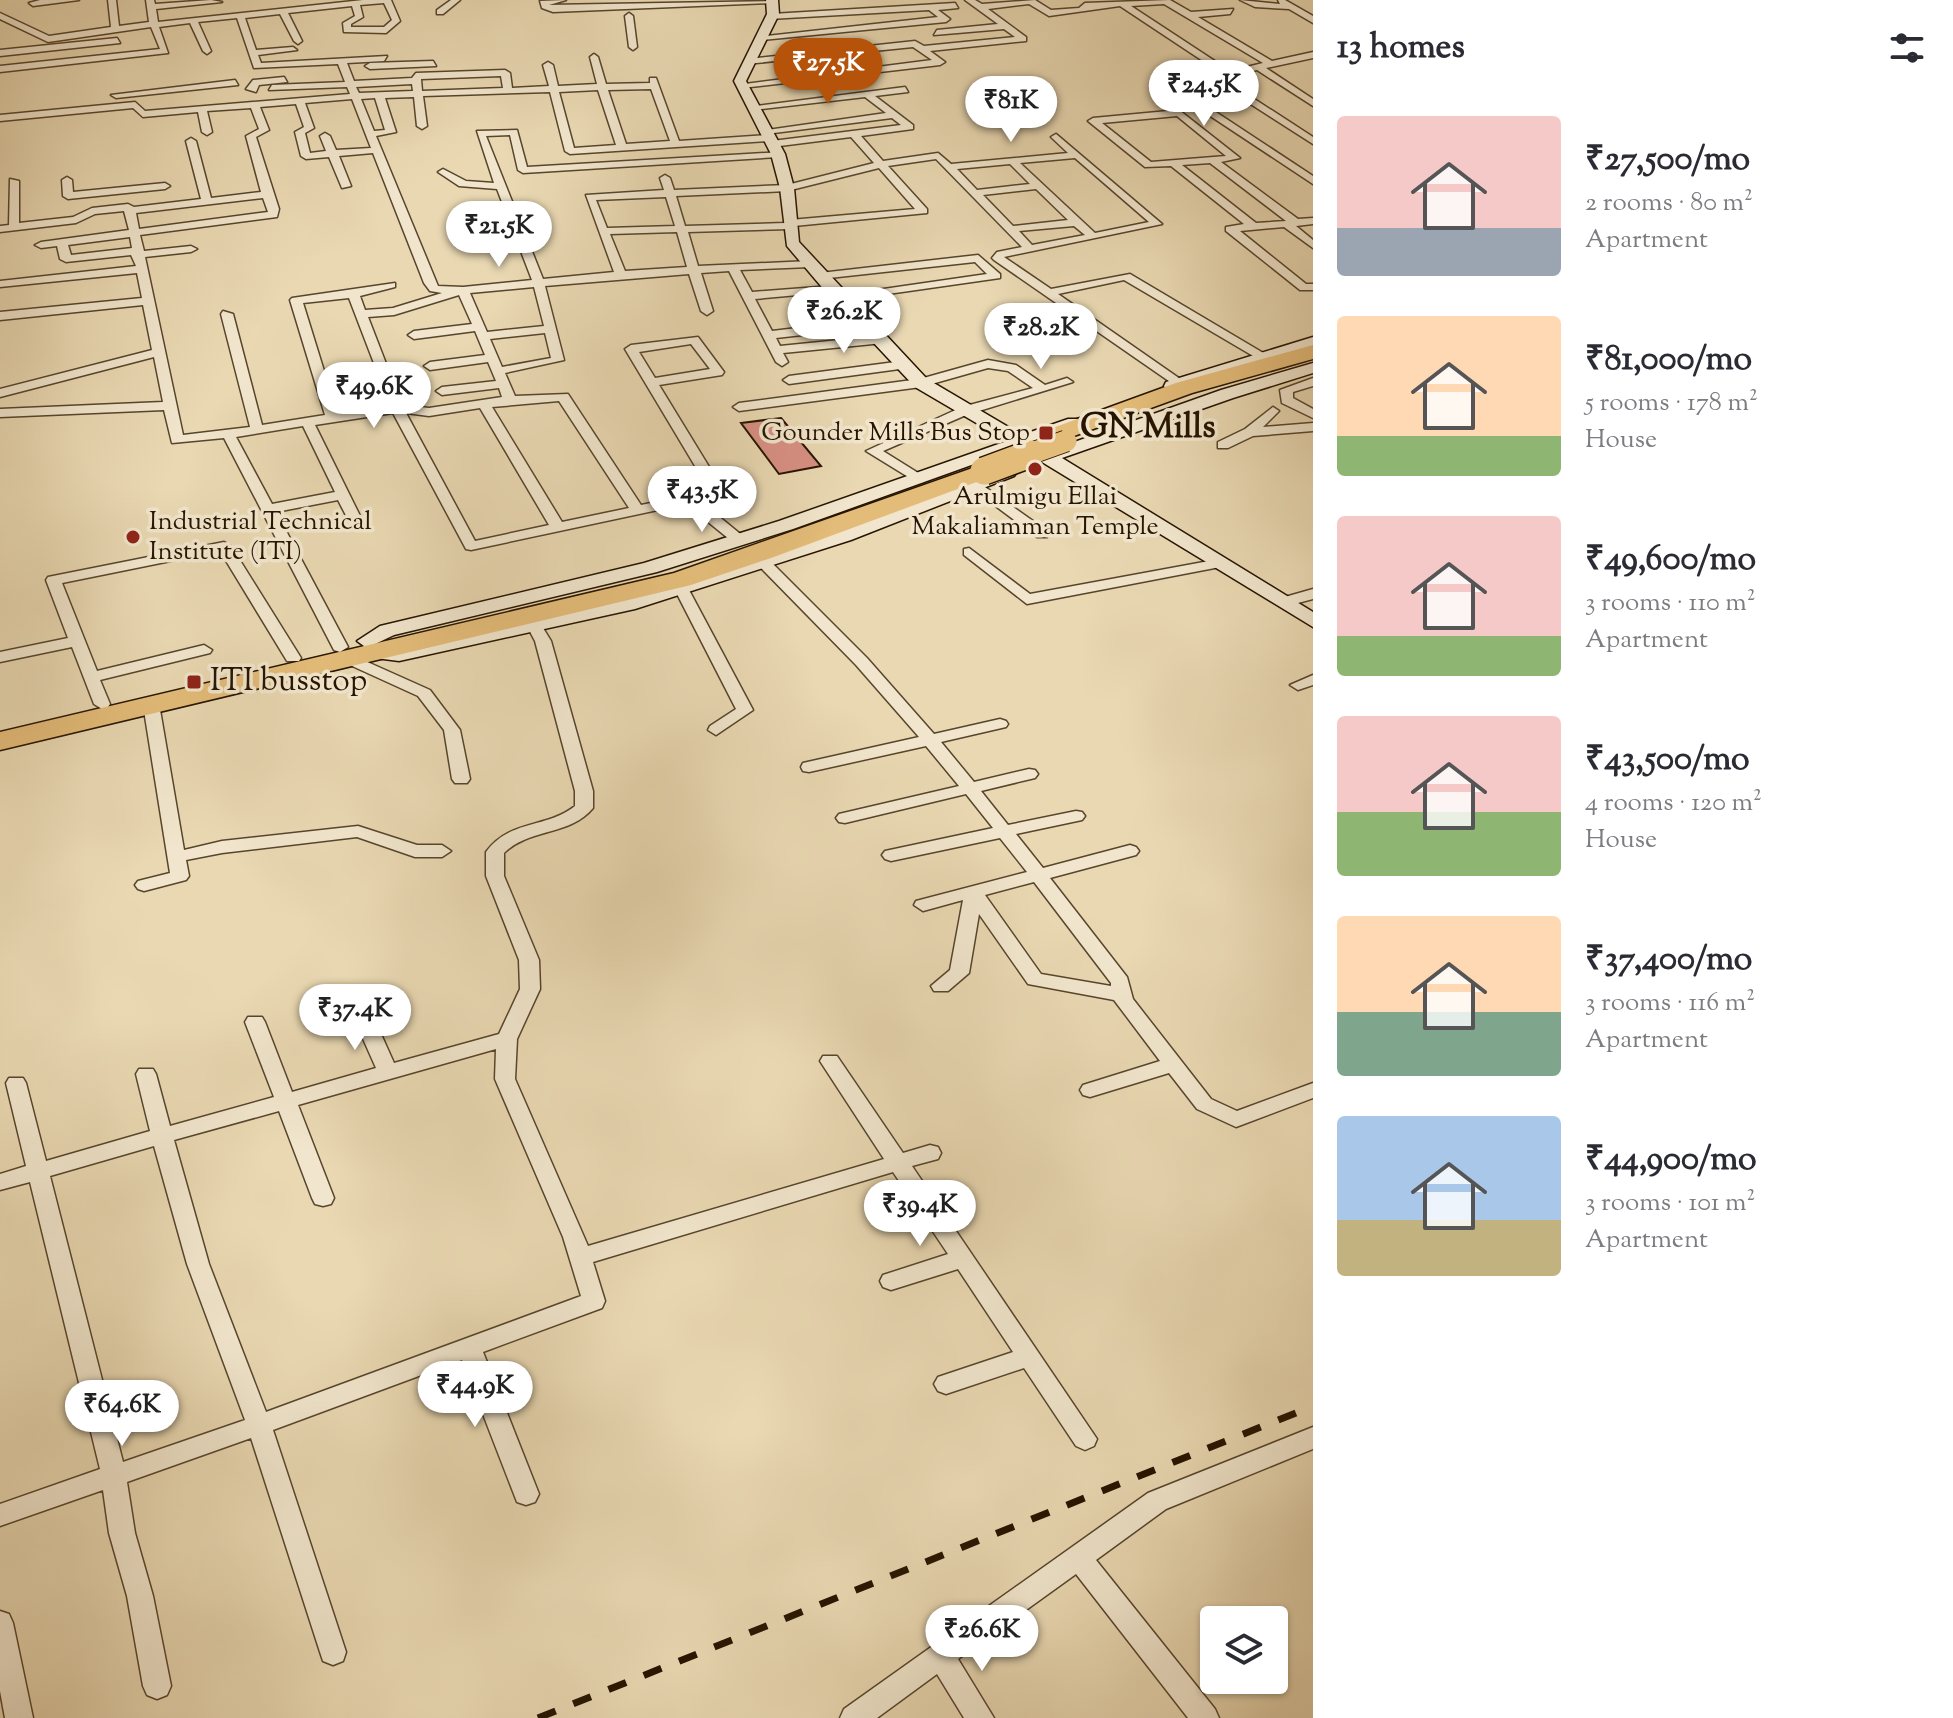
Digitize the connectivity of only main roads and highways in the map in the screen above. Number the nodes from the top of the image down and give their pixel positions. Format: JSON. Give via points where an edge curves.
{"nodes":[{"id":1,"x":1313,"y":352,"type":"edge"},
{"id":2,"x":1313,"y":361,"type":"edge"},
{"id":3,"x":1264,"y":365,"type":"junction"},
{"id":4,"x":354,"y":649,"type":"junction"},
{"id":5,"x":0,"y":729,"type":"edge"},
{"id":6,"x":0,"y":741,"type":"edge"}],
"edges":[{"from":1,"to":3,"type":"highway"},
{"from":2,"to":3,"type":"highway"},
{"from":3,"to":4,"type":"highway","bridge":true,"via":[[1137,415],[624,595]]},
{"from":4,"to":5,"type":"highway","via":[[293,658]]},
{"from":4,"to":6,"type":"highway"}]}
